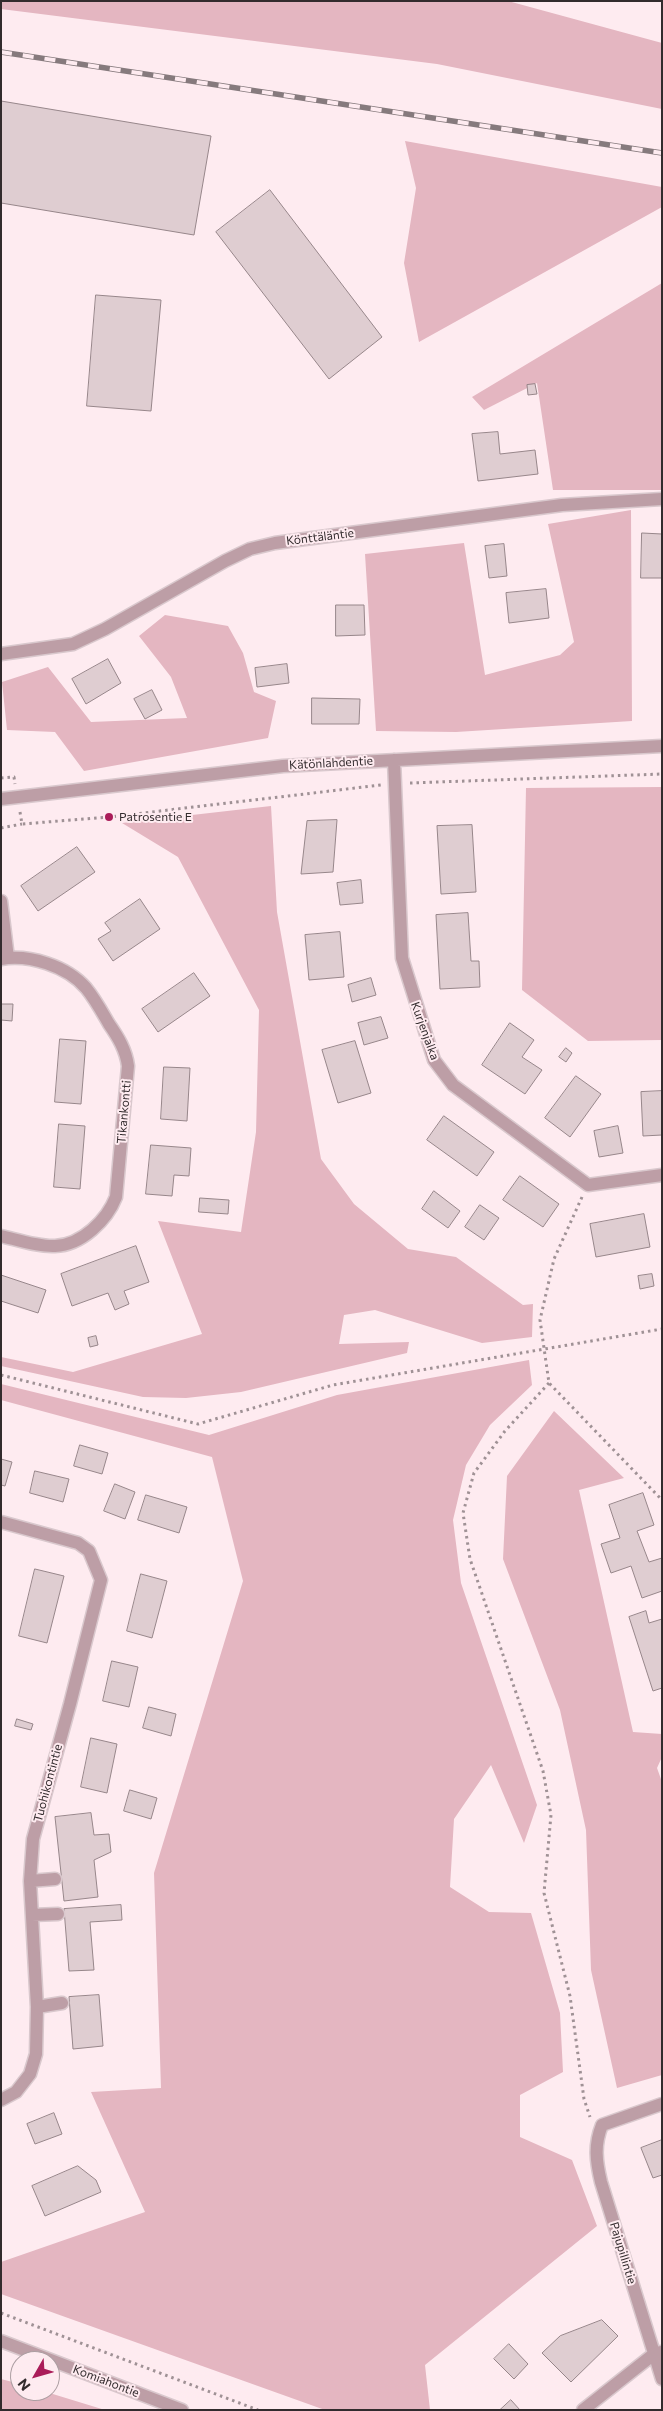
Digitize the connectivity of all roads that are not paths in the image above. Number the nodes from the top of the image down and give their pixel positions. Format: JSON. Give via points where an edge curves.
{"nodes":[{"id":1,"x":662,"y":499,"type":"edge"},
{"id":2,"x":1,"y":654,"type":"edge"},
{"id":3,"x":662,"y":746,"type":"edge"},
{"id":4,"x":394,"y":760,"type":"junction"},
{"id":5,"x":1,"y":799,"type":"edge"},
{"id":6,"x":1,"y":901,"type":"edge"},
{"id":7,"x":5,"y":958,"type":"edge"},
{"id":8,"x":662,"y":1175,"type":"edge"},
{"id":9,"x":1,"y":1236,"type":"edge"},
{"id":10,"x":1,"y":1522,"type":"edge"},
{"id":11,"x":55,"y":1879,"type":"dead end"},
{"id":12,"x":30,"y":1881,"type":"junction"},
{"id":13,"x":58,"y":1914,"type":"dead end"},
{"id":14,"x":32,"y":1915,"type":"junction"},
{"id":15,"x":62,"y":2003,"type":"dead end"},
{"id":16,"x":37,"y":2008,"type":"junction"},
{"id":17,"x":1,"y":2100,"type":"edge"},
{"id":18,"x":662,"y":2104,"type":"edge"},
{"id":19,"x":1,"y":2340,"type":"edge"},
{"id":20,"x":658,"y":2353,"type":"edge"},
{"id":21,"x":662,"y":2379,"type":"edge"},
{"id":22,"x":177,"y":2409,"type":"edge"},
{"id":23,"x":583,"y":2410,"type":"edge"}],
"edges":[{"from":1,"to":2,"type":"street","name":"Könttäläntie","via":[[562,506],[274,543],[250,549],[225,561],[73,644]]},
{"from":3,"to":4,"type":"street","name":"Kätönlahdentie"},
{"from":4,"to":5,"type":"street","name":"Kätönlahdentie","via":[[283,766]]},
{"from":4,"to":8,"type":"street","name":"Kurjenjalka","via":[[402,958],[434,1060],[453,1085],[588,1185]]},
{"from":6,"to":7,"type":"street","name":"Tikankontti"},
{"from":7,"to":9,"type":"street","name":"Tikankontti","via":[[49,964],[69,973],[86,987],[126,1053],[128,1066],[116,1197],[110,1212],[81,1237],[67,1244],[54,1246]]},
{"from":10,"to":12,"type":"street","name":"Tuohikontintie","via":[[78,1543],[89,1551],[101,1580],[33,1839]]},
{"from":11,"to":12,"type":"street"},
{"from":12,"to":14,"type":"street","name":"Tuohikontintie"},
{"from":13,"to":14,"type":"street"},
{"from":14,"to":16,"type":"street","name":"Tuohikontintie"},
{"from":15,"to":16,"type":"street"},
{"from":16,"to":17,"type":"street","name":"Tuohikontintie","via":[[36,2054],[30,2074],[16,2092]]},
{"from":18,"to":20,"type":"street","name":"Pajupillintie","via":[[602,2125],[596,2139],[595,2158]]},
{"from":19,"to":22,"type":"street","name":"Komiahontie"},
{"from":20,"to":21,"type":"street","name":"Pajupillintie"},
{"from":20,"to":23,"type":"street"}]}
